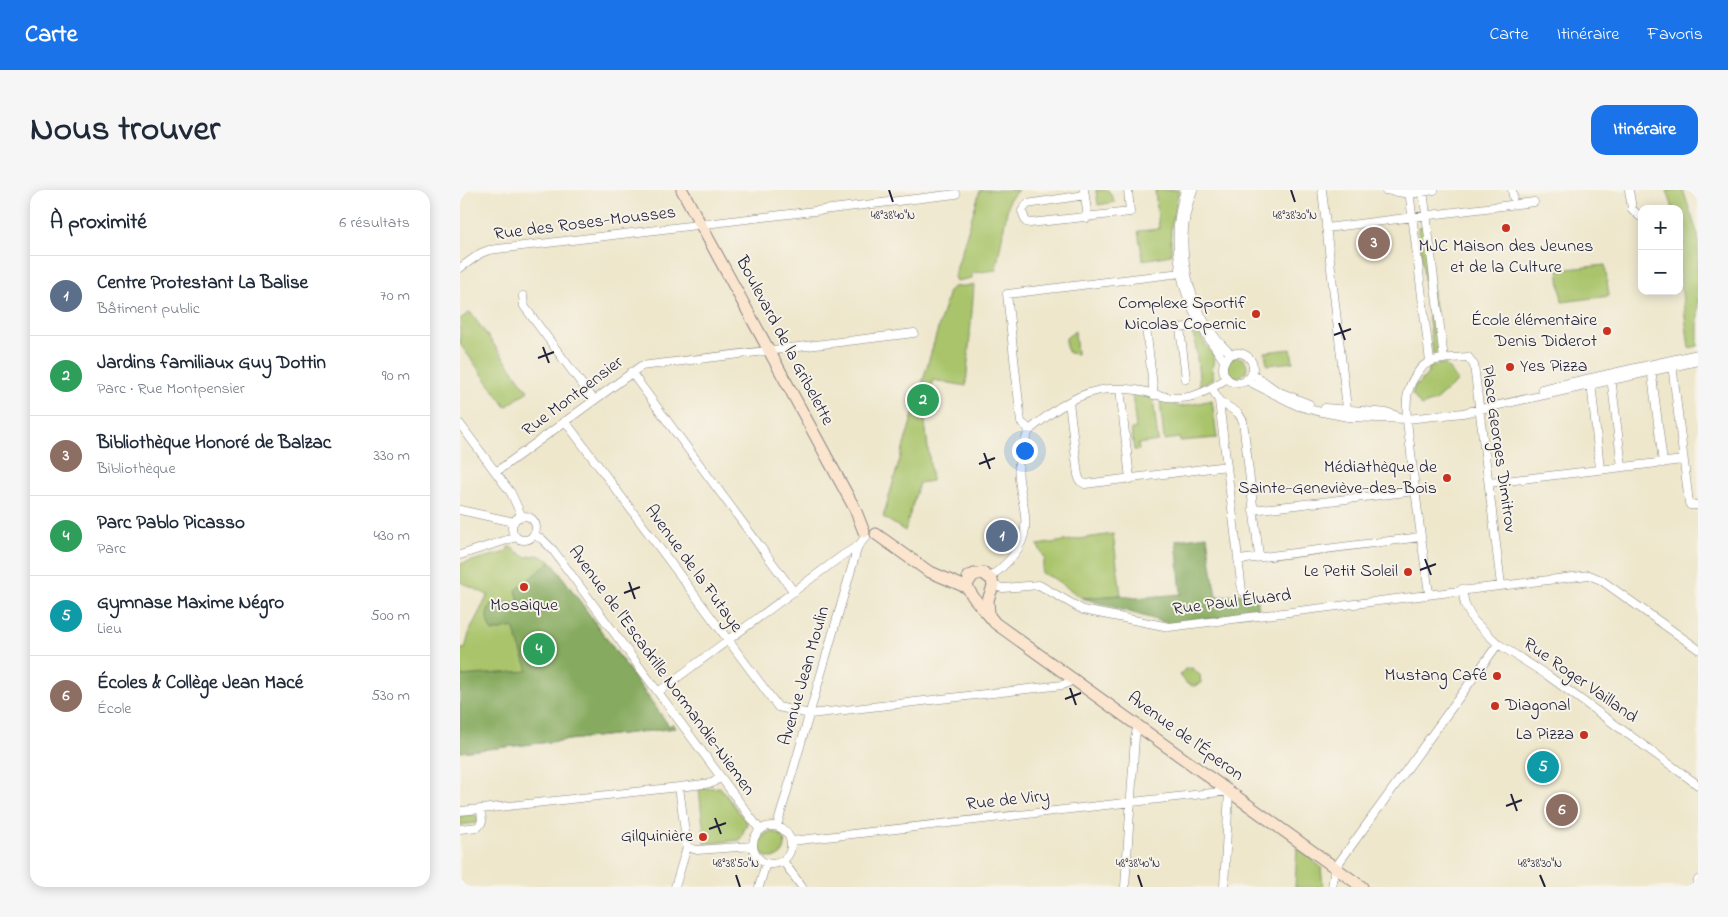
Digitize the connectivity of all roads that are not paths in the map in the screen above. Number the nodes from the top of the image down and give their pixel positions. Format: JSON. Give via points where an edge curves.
{"nodes":[{"id":1,"x":682,"y":190,"type":"edge"},
{"id":2,"x":1128,"y":190,"type":"edge"},
{"id":3,"x":1185,"y":190,"type":"edge"},
{"id":4,"x":1193,"y":190,"type":"edge"},
{"id":5,"x":1322,"y":190,"type":"edge"},
{"id":6,"x":1385,"y":190,"type":"edge"},
{"id":7,"x":1434,"y":190,"type":"edge"},
{"id":8,"x":1629,"y":190,"type":"edge"},
{"id":9,"x":1423,"y":191,"type":"edge"},
{"id":10,"x":1410,"y":192,"type":"edge"},
{"id":11,"x":1085,"y":193,"type":"edge"},
{"id":12,"x":956,"y":194,"type":"dead end"},
{"id":13,"x":1534,"y":202,"type":"dead end"},
{"id":14,"x":1638,"y":215,"type":"edge"},
{"id":15,"x":1427,"y":216,"type":"junction"},
{"id":16,"x":1088,"y":218,"type":"junction"},
{"id":17,"x":1413,"y":218,"type":"junction"},
{"id":18,"x":702,"y":226,"type":"junction"},
{"id":19,"x":1326,"y":228,"type":"junction"},
{"id":20,"x":460,"y":268,"type":"edge"},
{"id":21,"x":1181,"y":273,"type":"junction"},
{"id":22,"x":523,"y":296,"type":"dead end"},
{"id":23,"x":1200,"y":325,"type":"junction"},
{"id":24,"x":1146,"y":328,"type":"dead end"},
{"id":25,"x":914,"y":333,"type":"dead end"},
{"id":26,"x":769,"y":350,"type":"junction"},
{"id":27,"x":1231,"y":354,"type":"junction"},
{"id":28,"x":1698,"y":354,"type":"edge"},
{"id":29,"x":1444,"y":359,"type":"junction"},
{"id":30,"x":1224,"y":361,"type":"junction"},
{"id":31,"x":1698,"y":361,"type":"edge"},
{"id":32,"x":1430,"y":362,"type":"junction"},
{"id":33,"x":1672,"y":364,"type":"junction"},
{"id":34,"x":1651,"y":368,"type":"junction"},
{"id":35,"x":631,"y":372,"type":"junction"},
{"id":36,"x":1252,"y":373,"type":"junction"},
{"id":37,"x":1611,"y":377,"type":"junction"},
{"id":38,"x":1227,"y":378,"type":"junction"},
{"id":39,"x":1186,"y":379,"type":"dead end"},
{"id":40,"x":1246,"y":380,"type":"junction"},
{"id":41,"x":1591,"y":382,"type":"junction"},
{"id":42,"x":1212,"y":388,"type":"junction"},
{"id":43,"x":1120,"y":389,"type":"junction"},
{"id":44,"x":1154,"y":395,"type":"junction"},
{"id":45,"x":593,"y":399,"type":"junction"},
{"id":46,"x":1219,"y":401,"type":"junction"},
{"id":47,"x":1069,"y":402,"type":"junction"},
{"id":48,"x":1479,"y":409,"type":"junction"},
{"id":49,"x":1348,"y":414,"type":"junction"},
{"id":50,"x":1407,"y":419,"type":"junction"},
{"id":51,"x":565,"y":421,"type":"junction"},
{"id":52,"x":460,"y":424,"type":"edge"},
{"id":53,"x":1030,"y":430,"type":"junction"},
{"id":54,"x":1683,"y":460,"type":"junction"},
{"id":55,"x":1663,"y":462,"type":"junction"},
{"id":56,"x":1227,"y":466,"type":"junction"},
{"id":57,"x":1622,"y":467,"type":"junction"},
{"id":58,"x":1600,"y":469,"type":"junction"},
{"id":59,"x":496,"y":472,"type":"junction"},
{"id":60,"x":1130,"y":479,"type":"junction"},
{"id":61,"x":1489,"y":483,"type":"junction"},
{"id":62,"x":1415,"y":491,"type":"junction"},
{"id":63,"x":1698,"y":506,"type":"edge"},
{"id":64,"x":460,"y":510,"type":"edge"},
{"id":65,"x":1254,"y":510,"type":"junction"},
{"id":66,"x":522,"y":517,"type":"junction"},
{"id":67,"x":514,"y":522,"type":"junction"},
{"id":68,"x":533,"y":535,"type":"junction"},
{"id":69,"x":867,"y":535,"type":"junction"},
{"id":70,"x":516,"y":537,"type":"junction"},
{"id":71,"x":1421,"y":537,"type":"junction"},
{"id":72,"x":460,"y":555,"type":"edge"},
{"id":73,"x":1259,"y":556,"type":"junction"},
{"id":74,"x":1239,"y":560,"type":"junction"},
{"id":75,"x":974,"y":574,"type":"junction"},
{"id":76,"x":947,"y":579,"type":"junction"},
{"id":77,"x":1501,"y":585,"type":"junction"},
{"id":78,"x":991,"y":586,"type":"junction"},
{"id":79,"x":968,"y":588,"type":"junction"},
{"id":80,"x":1462,"y":589,"type":"junction"},
{"id":81,"x":1242,"y":590,"type":"dead end"},
{"id":82,"x":794,"y":592,"type":"junction"},
{"id":83,"x":1428,"y":593,"type":"junction"},
{"id":84,"x":976,"y":598,"type":"junction"},
{"id":85,"x":989,"y":614,"type":"junction"},
{"id":86,"x":727,"y":641,"type":"junction"},
{"id":87,"x":1498,"y":644,"type":"junction"},
{"id":88,"x":1698,"y":649,"type":"edge"},
{"id":89,"x":1075,"y":679,"type":"junction"},
{"id":90,"x":658,"y":692,"type":"junction"},
{"id":91,"x":810,"y":714,"type":"junction"},
{"id":92,"x":1138,"y":725,"type":"junction"},
{"id":93,"x":721,"y":777,"type":"junction"},
{"id":94,"x":1698,"y":784,"type":"edge"},
{"id":95,"x":680,"y":787,"type":"junction"},
{"id":96,"x":1229,"y":791,"type":"junction"},
{"id":97,"x":1131,"y":802,"type":"junction"},
{"id":98,"x":481,"y":809,"type":"junction"},
{"id":99,"x":460,"y":811,"type":"edge"},
{"id":100,"x":778,"y":826,"type":"junction"},
{"id":101,"x":460,"y":829,"type":"edge"},
{"id":102,"x":760,"y":830,"type":"junction"},
{"id":103,"x":791,"y":841,"type":"junction"},
{"id":104,"x":753,"y":846,"type":"junction"},
{"id":105,"x":687,"y":847,"type":"junction"},
{"id":106,"x":783,"y":861,"type":"junction"},
{"id":107,"x":766,"y":863,"type":"junction"},
{"id":108,"x":1336,"y":868,"type":"junction"},
{"id":109,"x":1698,"y":880,"type":"edge"},
{"id":110,"x":675,"y":887,"type":"edge"},
{"id":111,"x":759,"y":887,"type":"edge"},
{"id":112,"x":802,"y":887,"type":"edge"},
{"id":113,"x":1125,"y":887,"type":"edge"},
{"id":114,"x":1224,"y":887,"type":"edge"},
{"id":115,"x":1332,"y":887,"type":"edge"},
{"id":116,"x":1362,"y":887,"type":"edge"},
{"id":117,"x":1696,"y":887,"type":"edge"}],
"edges":[{"from":1,"to":18,"type":"main road","name":"Boulevard de la Gribelette"},
{"from":2,"to":16,"type":"street","via":[[1130,212]]},
{"from":3,"to":21,"type":"street","via":[[1177,229]]},
{"from":4,"to":27,"type":"street","via":[[1183,241],[1187,273],[1199,310],[1221,346]]},
{"from":5,"to":19,"type":"street"},
{"from":6,"to":10,"type":"street"},
{"from":7,"to":9,"type":"street"},
{"from":8,"to":14,"type":"street","via":[[1632,209]]},
{"from":9,"to":10,"type":"street"},
{"from":9,"to":15,"type":"street"},
{"from":10,"to":17,"type":"street"},
{"from":11,"to":16,"type":"street"},
{"from":11,"to":16,"type":"street","via":[[1027,204],[1022,211],[1030,224]]},
{"from":12,"to":18,"type":"street","name":"Rue des Roses-Mousses"},
{"from":13,"to":15,"type":"street"},
{"from":15,"to":17,"type":"street"},
{"from":15,"to":29,"type":"street"},
{"from":17,"to":19,"type":"street"},
{"from":17,"to":32,"type":"street"},
{"from":18,"to":20,"type":"street","name":"Rue des Roses-Mousses","via":[[489,250]]},
{"from":18,"to":26,"type":"main road","name":"Boulevard de la Gribelette"},
{"from":19,"to":49,"type":"street"},
{"from":21,"to":23,"type":"street"},
{"from":21,"to":53,"type":"street","via":[[1007,294],[1021,422]]},
{"from":22,"to":45,"type":"street","via":[[524,306]]},
{"from":23,"to":30,"type":"street"},
{"from":23,"to":39,"type":"street","via":[[1180,328]]},
{"from":24,"to":44,"type":"street"},
{"from":25,"to":26,"type":"street","name":"Rue Montpensier"},
{"from":26,"to":35,"type":"street","name":"Rue Montpensier","via":[[646,365]]},
{"from":26,"to":69,"type":"main road","name":"Boulevard de la Gribelette"},
{"from":27,"to":30,"type":"street"},
{"from":27,"to":36,"type":"street","via":[[1240,353],[1248,357]]},
{"from":28,"to":33,"type":"street"},
{"from":29,"to":32,"type":"street","name":"Place Georges Dimitrov"},
{"from":29,"to":48,"type":"street","name":"Place Georges Dimitrov","via":[[1471,359]]},
{"from":30,"to":38,"type":"street","via":[[1223,370]]},
{"from":31,"to":33,"type":"street"},
{"from":32,"to":50,"type":"street","via":[[1418,373],[1408,391]]},
{"from":33,"to":34,"type":"street"},
{"from":33,"to":54,"type":"street"},
{"from":34,"to":37,"type":"street"},
{"from":34,"to":55,"type":"street"},
{"from":35,"to":45,"type":"street","name":"Rue Montpensier"},
{"from":35,"to":82,"type":"street"},
{"from":36,"to":40,"type":"street"},
{"from":36,"to":49,"type":"street","via":[[1267,385],[1299,401]]},
{"from":37,"to":41,"type":"street"},
{"from":37,"to":57,"type":"street"},
{"from":38,"to":40,"type":"street","via":[[1238,382]]},
{"from":38,"to":42,"type":"street"},
{"from":40,"to":49,"type":"street","via":[[1298,406]]},
{"from":41,"to":48,"type":"street"},
{"from":41,"to":58,"type":"street"},
{"from":42,"to":44,"type":"street","via":[[1198,396],[1182,399]]},
{"from":42,"to":46,"type":"street"},
{"from":43,"to":44,"type":"street"},
{"from":43,"to":47,"type":"street","via":[[1099,391]]},
{"from":43,"to":60,"type":"street"},
{"from":45,"to":51,"type":"street","name":"Rue Montpensier"},
{"from":46,"to":56,"type":"street"},
{"from":46,"to":65,"type":"street","via":[[1238,413],[1243,421]]},
{"from":47,"to":53,"type":"street"},
{"from":47,"to":60,"type":"street","via":[[1080,481],[1085,484]]},
{"from":48,"to":50,"type":"street"},
{"from":48,"to":61,"type":"street","name":"Place Georges Dimitrov"},
{"from":49,"to":50,"type":"street"},
{"from":50,"to":62,"type":"street"},
{"from":51,"to":59,"type":"street","name":"Rue Montpensier"},
{"from":51,"to":86,"type":"street","name":"Avenue de la Futaye"},
{"from":52,"to":59,"type":"street"},
{"from":53,"to":78,"type":"street","via":[[1019,462],[1025,509],[1023,539],[1014,557]]},
{"from":54,"to":55,"type":"street"},
{"from":54,"to":63,"type":"street","via":[[1689,503]]},
{"from":55,"to":57,"type":"street"},
{"from":56,"to":60,"type":"street"},
{"from":56,"to":74,"type":"street"},
{"from":57,"to":58,"type":"street"},
{"from":58,"to":61,"type":"street"},
{"from":59,"to":66,"type":"street","via":[[514,498]]},
{"from":61,"to":77,"type":"street","name":"Place Georges Dimitrov"},
{"from":62,"to":65,"type":"street"},
{"from":62,"to":71,"type":"street"},
{"from":64,"to":67,"type":"street"},
{"from":65,"to":73,"type":"street"},
{"from":66,"to":67,"type":"street"},
{"from":66,"to":68,"type":"street","via":[[532,520],[535,527]]},
{"from":67,"to":70,"type":"street","via":[[512,528]]},
{"from":68,"to":70,"type":"street","via":[[525,540]]},
{"from":68,"to":90,"type":"street","name":"Avenue de l'Escadrille Normandie-Niemen","via":[[553,550]]},
{"from":69,"to":76,"type":"main road","name":"Avenue de l'Éperon","via":[[928,572]]},
{"from":69,"to":82,"type":"street"},
{"from":69,"to":91,"type":"street","name":"Avenue Jean Moulin"},
{"from":70,"to":72,"type":"street"},
{"from":71,"to":73,"type":"street"},
{"from":71,"to":83,"type":"street"},
{"from":73,"to":74,"type":"street"},
{"from":74,"to":81,"type":"street"},
{"from":75,"to":76,"type":"main road"},
{"from":75,"to":78,"type":"main road","via":[[982,573]]},
{"from":75,"to":79,"type":"main road"},
{"from":76,"to":79,"type":"main road","name":"Avenue de l'Éperon"},
{"from":77,"to":80,"type":"street","name":"Rue Paul Éluard"},
{"from":77,"to":88,"type":"street","name":"Rue Paul Éluard","via":[[1595,576]]},
{"from":78,"to":83,"type":"street","name":"Rue Paul Éluard","via":[[1039,585],[1083,610],[1169,626]]},
{"from":78,"to":84,"type":"main road","via":[[984,598]]},
{"from":78,"to":85,"type":"main road"},
{"from":79,"to":84,"type":"main road","name":"Avenue de l'Éperon"},
{"from":80,"to":83,"type":"street","name":"Rue Paul Éluard"},
{"from":80,"to":87,"type":"street","name":"Rue Roger Vailland","via":[[1465,605],[1473,620]]},
{"from":82,"to":86,"type":"street"},
{"from":84,"to":85,"type":"main road","name":"Avenue de l'Éperon"},
{"from":85,"to":89,"type":"main road","name":"Avenue de l'Éperon","via":[[1004,629]]},
{"from":86,"to":90,"type":"street"},
{"from":86,"to":91,"type":"street","name":"Avenue de la Futaye","via":[[778,707]]},
{"from":87,"to":94,"type":"street","name":"Rue Roger Vailland","via":[[1547,675]]},
{"from":87,"to":108,"type":"street"},
{"from":89,"to":91,"type":"street","name":"Avenue de la Futaye","via":[[1063,685]]},
{"from":89,"to":92,"type":"main road","name":"Avenue de l'Éperon"},
{"from":90,"to":93,"type":"street","name":"Avenue de l'Escadrille Normandie-Niemen"},
{"from":91,"to":100,"type":"street","name":"Avenue Jean Moulin"},
{"from":92,"to":96,"type":"main road","name":"Avenue de l'Éperon"},
{"from":92,"to":97,"type":"street"},
{"from":93,"to":95,"type":"street","via":[[712,782]]},
{"from":93,"to":102,"type":"street","name":"Avenue de l'Escadrille Normandie-Niemen"},
{"from":95,"to":98,"type":"street"},
{"from":95,"to":105,"type":"street"},
{"from":96,"to":97,"type":"street","name":"Rue de Viry"},
{"from":96,"to":108,"type":"main road","name":"Avenue de l'Éperon"},
{"from":96,"to":114,"type":"street"},
{"from":97,"to":103,"type":"street","name":"Rue de Viry"},
{"from":97,"to":113,"type":"street"},
{"from":98,"to":99,"type":"street"},
{"from":98,"to":101,"type":"street","via":[[482,822],[478,827]]},
{"from":100,"to":102,"type":"street"},
{"from":100,"to":103,"type":"street"},
{"from":102,"to":104,"type":"street"},
{"from":103,"to":106,"type":"street","via":[[790,852]]},
{"from":104,"to":105,"type":"street","via":[[697,850]]},
{"from":104,"to":107,"type":"street","via":[[757,857]]},
{"from":105,"to":110,"type":"street"},
{"from":106,"to":107,"type":"street"},
{"from":106,"to":112,"type":"street"},
{"from":107,"to":111,"type":"street"},
{"from":108,"to":115,"type":"street"},
{"from":108,"to":116,"type":"main road","name":"Avenue de l'Éperon"},
{"from":109,"to":117,"type":"street"}]}
